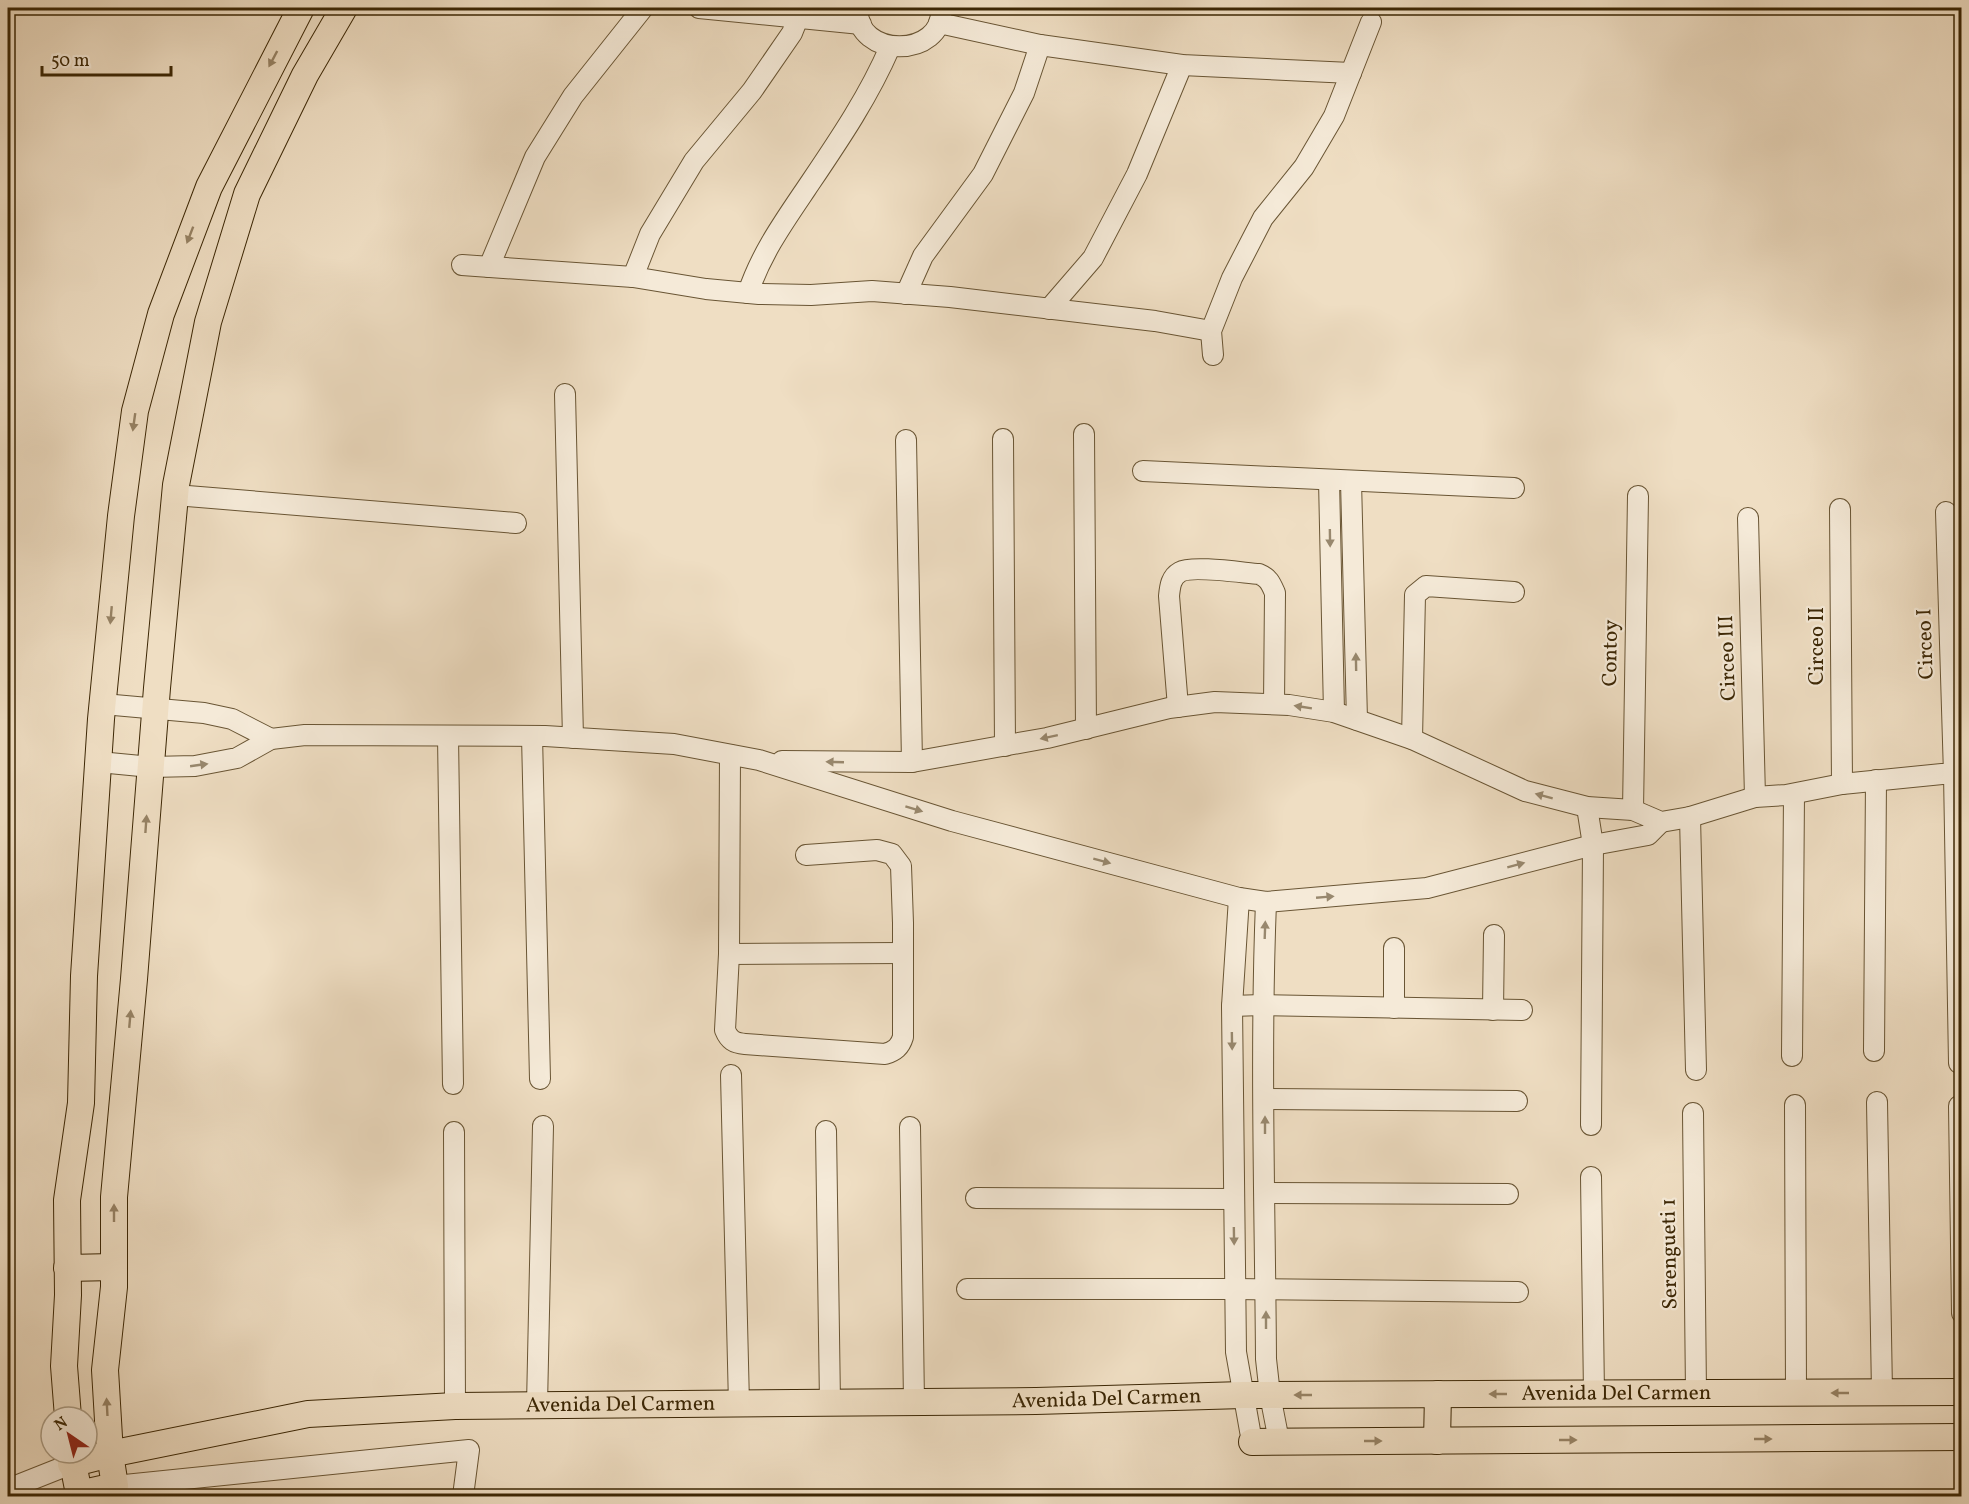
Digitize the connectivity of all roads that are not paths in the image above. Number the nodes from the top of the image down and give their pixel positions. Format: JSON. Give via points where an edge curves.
{"nodes":[{"id":1,"x":301,"y":8,"type":"edge"},
{"id":2,"x":344,"y":8,"type":"edge"},
{"id":3,"x":643,"y":8,"type":"edge"},
{"id":4,"x":699,"y":8,"type":"edge"},
{"id":5,"x":940,"y":15,"type":"edge"},
{"id":6,"x":860,"y":16,"type":"edge"},
{"id":7,"x":798,"y":18,"type":"junction"},
{"id":8,"x":1371,"y":22,"type":"dead end"},
{"id":9,"x":1040,"y":45,"type":"junction"},
{"id":10,"x":890,"y":47,"type":"junction"},
{"id":11,"x":1182,"y":65,"type":"junction"},
{"id":12,"x":1351,"y":73,"type":"junction"},
{"id":13,"x":462,"y":265,"type":"dead end"},
{"id":14,"x":489,"y":267,"type":"junction"},
{"id":15,"x":633,"y":278,"type":"junction"},
{"id":16,"x":748,"y":292,"type":"junction"},
{"id":17,"x":906,"y":294,"type":"junction"},
{"id":18,"x":1048,"y":309,"type":"junction"},
{"id":19,"x":1211,"y":331,"type":"junction"},
{"id":20,"x":1213,"y":355,"type":"dead end"},
{"id":21,"x":565,"y":394,"type":"dead end"},
{"id":22,"x":1084,"y":434,"type":"dead end"},
{"id":23,"x":1003,"y":439,"type":"dead end"},
{"id":24,"x":906,"y":440,"type":"dead end"},
{"id":25,"x":1143,"y":471,"type":"dead end"},
{"id":26,"x":1329,"y":480,"type":"junction"},
{"id":27,"x":1351,"y":480,"type":"junction"},
{"id":28,"x":1514,"y":488,"type":"dead end"},
{"id":29,"x":175,"y":495,"type":"junction"},
{"id":30,"x":1638,"y":496,"type":"dead end"},
{"id":31,"x":1840,"y":509,"type":"dead end"},
{"id":32,"x":1946,"y":512,"type":"dead end"},
{"id":33,"x":1748,"y":518,"type":"dead end"},
{"id":34,"x":516,"y":524,"type":"dead end"},
{"id":35,"x":1514,"y":592,"type":"dead end"},
{"id":36,"x":103,"y":704,"type":"junction"},
{"id":37,"x":1274,"y":704,"type":"junction"},
{"id":38,"x":1178,"y":707,"type":"junction"},
{"id":39,"x":155,"y":709,"type":"junction"},
{"id":40,"x":1334,"y":712,"type":"junction"},
{"id":41,"x":1357,"y":720,"type":"junction"},
{"id":42,"x":1086,"y":729,"type":"junction"},
{"id":43,"x":448,"y":736,"type":"junction"},
{"id":44,"x":532,"y":736,"type":"junction"},
{"id":45,"x":573,"y":738,"type":"junction"},
{"id":46,"x":271,"y":739,"type":"junction"},
{"id":47,"x":1412,"y":739,"type":"junction"},
{"id":48,"x":1005,"y":746,"type":"junction"},
{"id":49,"x":730,"y":755,"type":"junction"},
{"id":50,"x":759,"y":760,"type":"junction"},
{"id":51,"x":99,"y":762,"type":"junction"},
{"id":52,"x":912,"y":762,"type":"junction"},
{"id":53,"x":878,"y":763,"type":"junction"},
{"id":54,"x":151,"y":767,"type":"junction"},
{"id":55,"x":1958,"y":774,"type":"edge"},
{"id":56,"x":1876,"y":780,"type":"junction"},
{"id":57,"x":1842,"y":784,"type":"junction"},
{"id":58,"x":1794,"y":794,"type":"junction"},
{"id":59,"x":874,"y":796,"type":"junction"},
{"id":60,"x":1755,"y":797,"type":"junction"},
{"id":61,"x":1587,"y":807,"type":"junction"},
{"id":62,"x":1633,"y":810,"type":"junction"},
{"id":63,"x":1690,"y":817,"type":"junction"},
{"id":64,"x":1661,"y":822,"type":"junction"},
{"id":65,"x":1593,"y":845,"type":"junction"},
{"id":66,"x":806,"y":855,"type":"dead end"},
{"id":67,"x":1239,"y":898,"type":"junction"},
{"id":68,"x":1266,"y":902,"type":"junction"},
{"id":69,"x":1494,"y":935,"type":"dead end"},
{"id":70,"x":1394,"y":948,"type":"dead end"},
{"id":71,"x":903,"y":952,"type":"junction"},
{"id":72,"x":729,"y":954,"type":"junction"},
{"id":73,"x":1262,"y":1005,"type":"junction"},
{"id":74,"x":1232,"y":1006,"type":"junction"},
{"id":75,"x":1394,"y":1008,"type":"junction"},
{"id":76,"x":1493,"y":1010,"type":"junction"},
{"id":77,"x":1522,"y":1010,"type":"dead end"},
{"id":78,"x":1874,"y":1051,"type":"dead end"},
{"id":79,"x":1792,"y":1056,"type":"dead end"},
{"id":80,"x":1959,"y":1063,"type":"dead end"},
{"id":81,"x":1696,"y":1070,"type":"dead end"},
{"id":82,"x":730,"y":1075,"type":"dead end"},
{"id":83,"x":540,"y":1079,"type":"dead end"},
{"id":84,"x":453,"y":1084,"type":"dead end"},
{"id":85,"x":1265,"y":1100,"type":"junction"},
{"id":86,"x":1517,"y":1101,"type":"dead end"},
{"id":87,"x":1877,"y":1102,"type":"dead end"},
{"id":88,"x":1795,"y":1105,"type":"dead end"},
{"id":89,"x":1959,"y":1106,"type":"dead end"},
{"id":90,"x":1693,"y":1113,"type":"dead end"},
{"id":91,"x":1591,"y":1125,"type":"dead end"},
{"id":92,"x":543,"y":1126,"type":"dead end"},
{"id":93,"x":910,"y":1127,"type":"dead end"},
{"id":94,"x":826,"y":1131,"type":"dead end"},
{"id":95,"x":454,"y":1132,"type":"dead end"},
{"id":96,"x":1591,"y":1177,"type":"dead end"},
{"id":97,"x":1265,"y":1193,"type":"junction"},
{"id":98,"x":1508,"y":1194,"type":"dead end"},
{"id":99,"x":976,"y":1198,"type":"dead end"},
{"id":100,"x":1234,"y":1198,"type":"junction"},
{"id":101,"x":67,"y":1268,"type":"junction"},
{"id":102,"x":114,"y":1268,"type":"junction"},
{"id":103,"x":967,"y":1289,"type":"dead end"},
{"id":104,"x":1235,"y":1289,"type":"junction"},
{"id":105,"x":1266,"y":1289,"type":"junction"},
{"id":106,"x":1518,"y":1292,"type":"dead end"},
{"id":107,"x":1962,"y":1313,"type":"edge"},
{"id":108,"x":1882,"y":1392,"type":"junction"},
{"id":109,"x":1962,"y":1392,"type":"edge"},
{"id":110,"x":1696,"y":1393,"type":"junction"},
{"id":111,"x":1797,"y":1393,"type":"junction"},
{"id":112,"x":1438,"y":1394,"type":"junction"},
{"id":113,"x":1594,"y":1394,"type":"junction"},
{"id":114,"x":1243,"y":1395,"type":"junction"},
{"id":115,"x":1270,"y":1395,"type":"junction"},
{"id":116,"x":914,"y":1402,"type":"junction"},
{"id":117,"x":830,"y":1403,"type":"junction"},
{"id":118,"x":739,"y":1404,"type":"junction"},
{"id":119,"x":67,"y":1405,"type":"edge"},
{"id":120,"x":537,"y":1405,"type":"junction"},
{"id":121,"x":455,"y":1406,"type":"junction"},
{"id":122,"x":1962,"y":1437,"type":"edge"},
{"id":123,"x":1279,"y":1441,"type":"junction"},
{"id":124,"x":1252,"y":1442,"type":"joint"},
{"id":125,"x":1437,"y":1442,"type":"junction"},
{"id":126,"x":110,"y":1454,"type":"junction"},
{"id":127,"x":99,"y":1455,"type":"edge"},
{"id":128,"x":57,"y":1465,"type":"edge"},
{"id":129,"x":72,"y":1465,"type":"edge"},
{"id":130,"x":115,"y":1486,"type":"junction"},
{"id":131,"x":8,"y":1489,"type":"edge"},
{"id":132,"x":77,"y":1495,"type":"edge"},
{"id":133,"x":462,"y":1497,"type":"edge"}],
"edges":[{"from":1,"to":36,"type":"main road","one_way":true,"via":[[209,187],[161,314],[135,411]]},
{"from":2,"to":29,"type":"main road","via":[[305,75],[247,194],[208,322]]},
{"from":3,"to":14,"type":"street","via":[[573,96],[536,157]]},
{"from":4,"to":7,"type":"street"},
{"from":5,"to":9,"type":"street"},
{"from":5,"to":10,"type":"street","via":[[933,33],[916,45]]},
{"from":6,"to":7,"type":"street"},
{"from":6,"to":10,"type":"street","via":[[868,35]]},
{"from":7,"to":15,"type":"street","via":[[752,91],[694,161],[650,234]]},
{"from":8,"to":12,"type":"street"},
{"from":9,"to":11,"type":"street"},
{"from":9,"to":17,"type":"street","via":[[1024,93],[983,174],[923,256]]},
{"from":10,"to":16,"type":"street","via":[[877,77],[841,136],[775,235]]},
{"from":11,"to":12,"type":"street"},
{"from":11,"to":18,"type":"street","via":[[1137,174],[1092,258]]},
{"from":12,"to":19,"type":"street","via":[[1334,116],[1304,167],[1263,218],[1232,278]]},
{"from":13,"to":14,"type":"street"},
{"from":14,"to":15,"type":"street"},
{"from":15,"to":16,"type":"street"},
{"from":16,"to":17,"type":"street"},
{"from":17,"to":18,"type":"street"},
{"from":18,"to":19,"type":"street"},
{"from":19,"to":20,"type":"street"},
{"from":21,"to":45,"type":"street"},
{"from":22,"to":42,"type":"street"},
{"from":23,"to":48,"type":"street"},
{"from":24,"to":52,"type":"street"},
{"from":25,"to":26,"type":"street"},
{"from":26,"to":27,"type":"street"},
{"from":26,"to":40,"type":"street","one_way":true},
{"from":27,"to":28,"type":"street"},
{"from":41,"to":27,"type":"street","one_way":true},
{"from":29,"to":34,"type":"street"},
{"from":29,"to":39,"type":"main road"},
{"from":30,"to":62,"type":"street","name":"Contoy"},
{"from":31,"to":57,"type":"street","name":"Circeo II"},
{"from":32,"to":55,"type":"street","name":"Circeo I"},
{"from":33,"to":60,"type":"street","name":"Circeo III"},
{"from":35,"to":47,"type":"street","via":[[1426,586],[1415,595]]},
{"from":36,"to":39,"type":"street"},
{"from":36,"to":51,"type":"main road"},
{"from":37,"to":38,"type":"street","via":[[1215,702]]},
{"from":37,"to":38,"type":"street","via":[[1275,593],[1271,583],[1259,574],[1188,569],[1175,575],[1169,589]]},
{"from":40,"to":37,"type":"street","one_way":true},
{"from":38,"to":42,"type":"street"},
{"from":39,"to":46,"type":"street","via":[[232,719]]},
{"from":39,"to":54,"type":"main road"},
{"from":40,"to":41,"type":"street"},
{"from":41,"to":47,"type":"street"},
{"from":42,"to":48,"type":"street","one_way":true},
{"from":43,"to":44,"type":"street"},
{"from":43,"to":46,"type":"street","via":[[305,735]]},
{"from":43,"to":84,"type":"street"},
{"from":44,"to":45,"type":"street"},
{"from":44,"to":83,"type":"street"},
{"from":45,"to":49,"type":"street","via":[[674,744]]},
{"from":54,"to":46,"type":"street","one_way":true,"via":[[195,766],[237,758]]},
{"from":61,"to":47,"type":"street","one_way":true,"via":[[1525,791]]},
{"from":48,"to":52,"type":"street"},
{"from":49,"to":50,"type":"street"},
{"from":49,"to":72,"type":"street"},
{"from":53,"to":50,"type":"street","one_way":true},
{"from":50,"to":59,"type":"street"},
{"from":51,"to":54,"type":"street"},
{"from":51,"to":101,"type":"main road","via":[[84,976],[81,1103],[67,1200]]},
{"from":52,"to":53,"type":"street"},
{"from":53,"to":59,"type":"street"},
{"from":102,"to":54,"type":"main road","one_way":true,"via":[[114,1197]]},
{"from":55,"to":56,"type":"street"},
{"from":55,"to":80,"type":"street","name":"Circeo I"},
{"from":56,"to":57,"type":"street"},
{"from":56,"to":78,"type":"street"},
{"from":57,"to":58,"type":"street"},
{"from":58,"to":60,"type":"street"},
{"from":58,"to":79,"type":"street"},
{"from":59,"to":67,"type":"street","one_way":true,"via":[[952,821]]},
{"from":60,"to":63,"type":"street"},
{"from":61,"to":62,"type":"street"},
{"from":61,"to":65,"type":"street"},
{"from":62,"to":64,"type":"street"},
{"from":63,"to":64,"type":"street"},
{"from":63,"to":81,"type":"street"},
{"from":64,"to":65,"type":"street","via":[[1648,835]]},
{"from":68,"to":65,"type":"street","one_way":true,"via":[[1427,888]]},
{"from":65,"to":91,"type":"street"},
{"from":66,"to":71,"type":"street","via":[[877,850],[892,854],[901,866]]},
{"from":67,"to":68,"type":"street"},
{"from":67,"to":74,"type":"street"},
{"from":73,"to":68,"type":"street","one_way":true},
{"from":69,"to":76,"type":"street"},
{"from":70,"to":75,"type":"street"},
{"from":71,"to":72,"type":"street"},
{"from":71,"to":72,"type":"street","via":[[903,1037],[896,1050],[885,1054],[731,1040],[725,1030]]},
{"from":73,"to":74,"type":"street"},
{"from":73,"to":75,"type":"street"},
{"from":73,"to":85,"type":"street"},
{"from":74,"to":100,"type":"street","one_way":true},
{"from":75,"to":76,"type":"street"},
{"from":76,"to":77,"type":"street"},
{"from":82,"to":118,"type":"street"},
{"from":85,"to":86,"type":"street"},
{"from":97,"to":85,"type":"street","one_way":true},
{"from":87,"to":108,"type":"street"},
{"from":88,"to":111,"type":"street"},
{"from":89,"to":107,"type":"street"},
{"from":90,"to":110,"type":"street","name":"Serengueti 1"},
{"from":92,"to":120,"type":"street"},
{"from":93,"to":116,"type":"street"},
{"from":94,"to":117,"type":"street"},
{"from":95,"to":121,"type":"street"},
{"from":96,"to":113,"type":"street"},
{"from":97,"to":98,"type":"street"},
{"from":97,"to":105,"type":"street"},
{"from":99,"to":100,"type":"street"},
{"from":100,"to":104,"type":"street","one_way":true},
{"from":101,"to":102,"type":"main road"},
{"from":101,"to":119,"type":"main road","via":[[64,1366]]},
{"from":126,"to":102,"type":"main road","one_way":true,"via":[[105,1370]]},
{"from":103,"to":104,"type":"street"},
{"from":104,"to":105,"type":"street"},
{"from":104,"to":114,"type":"street","via":[[1236,1352]]},
{"from":105,"to":106,"type":"street"},
{"from":115,"to":105,"type":"street","one_way":true},
{"from":108,"to":109,"type":"main road","name":"Avenida Del Carmen"},
{"from":108,"to":111,"type":"main road","name":"Avenida Del Carmen","one_way":true},
{"from":110,"to":111,"type":"main road","name":"Avenida Del Carmen"},
{"from":110,"to":113,"type":"main road","name":"Avenida Del Carmen"},
{"from":113,"to":112,"type":"main road","name":"Avenida Del Carmen","one_way":true},
{"from":112,"to":115,"type":"main road","name":"Avenida Del Carmen","one_way":true},
{"from":112,"to":125,"type":"main road"},
{"from":114,"to":115,"type":"main road","name":"Avenida Del Carmen"},
{"from":114,"to":116,"type":"main road","name":"Avenida Del Carmen"},
{"from":114,"to":124,"type":"street"},
{"from":115,"to":123,"type":"street"},
{"from":116,"to":117,"type":"main road","name":"Avenida Del Carmen"},
{"from":117,"to":118,"type":"main road","name":"Avenida Del Carmen"},
{"from":118,"to":120,"type":"main road","name":"Avenida Del Carmen"},
{"from":120,"to":121,"type":"main road","name":"Avenida Del Carmen"},
{"from":121,"to":126,"type":"main road","name":"Avenida Del Carmen","via":[[308,1414]]},
{"from":125,"to":122,"type":"main road","one_way":true},
{"from":123,"to":124,"type":"main road"},
{"from":123,"to":125,"type":"main road","one_way":true},
{"from":126,"to":127,"type":"main road","name":"Avenida Del Carmen"},
{"from":126,"to":130,"type":"main road"},
{"from":128,"to":131,"type":"street","name":"Avenida Del Carmen"},
{"from":129,"to":132,"type":"main road"},
{"from":130,"to":132,"type":"main road"},
{"from":130,"to":133,"type":"street","via":[[469,1450]]}]}
